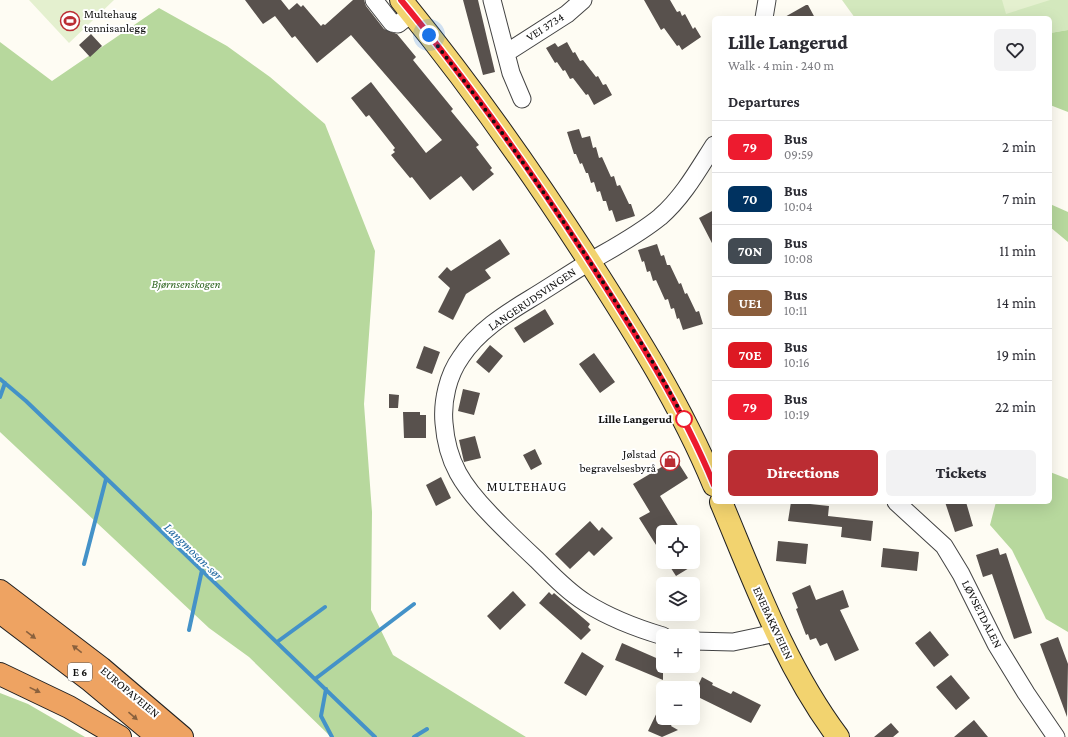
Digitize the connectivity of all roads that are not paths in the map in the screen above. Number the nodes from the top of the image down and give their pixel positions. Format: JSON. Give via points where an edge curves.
{"nodes":[{"id":1,"x":374,"y":0,"type":"edge"},
{"id":2,"x":492,"y":0,"type":"edge"},
{"id":3,"x":583,"y":0,"type":"edge"},
{"id":4,"x":768,"y":0,"type":"edge"},
{"id":5,"x":407,"y":7,"type":"edge"},
{"id":6,"x":764,"y":16,"type":"edge"},
{"id":7,"x":506,"y":53,"type":"junction"},
{"id":8,"x":522,"y":98,"type":"dead end"},
{"id":9,"x":712,"y":148,"type":"edge"},
{"id":10,"x":589,"y":262,"type":"junction"},
{"id":11,"x":712,"y":480,"type":"edge"},
{"id":12,"x":722,"y":504,"type":"edge"},
{"id":13,"x":898,"y":504,"type":"edge"},
{"id":14,"x":0,"y":578,"type":"edge"},
{"id":15,"x":0,"y":591,"type":"edge"},
{"id":16,"x":0,"y":612,"type":"edge"},
{"id":17,"x":42,"y":622,"type":"junction"},
{"id":18,"x":776,"y":633,"type":"junction"},
{"id":19,"x":656,"y":634,"type":"edge"},
{"id":20,"x":700,"y":641,"type":"edge"},
{"id":21,"x":0,"y":674,"type":"edge"},
{"id":22,"x":120,"y":737,"type":"edge"},
{"id":23,"x":158,"y":737,"type":"edge"},
{"id":24,"x":182,"y":737,"type":"edge"},
{"id":25,"x":838,"y":737,"type":"edge"},
{"id":26,"x":1056,"y":737,"type":"edge"}],
"edges":[{"from":1,"to":5,"type":"street","via":[[392,24],[398,24]]},
{"from":2,"to":7,"type":"street"},
{"from":3,"to":7,"type":"street","name":"VEI 3734"},
{"from":4,"to":6,"type":"street"},
{"from":5,"to":10,"type":"main road","via":[[495,123]]},
{"from":7,"to":8,"type":"street"},
{"from":9,"to":10,"type":"street","name":"LANGERUDSVINGEN","via":[[691,183],[660,217],[637,234]]},
{"from":10,"to":11,"type":"main road","via":[[667,387]]},
{"from":10,"to":19,"type":"street","name":"LANGERUDSVINGEN","via":[[494,323],[460,357],[450,379],[444,403],[445,441],[458,475],[473,496],[557,580],[601,612]]},
{"from":12,"to":18,"type":"main road","name":"ENEBAKKVEIEN"},
{"from":13,"to":26,"type":"street","name":"LØVSETDALEN","via":[[944,546],[996,644]]},
{"from":14,"to":17,"type":"highway","number":"E 6"},
{"from":15,"to":17,"type":"highway","name":"EUROPAVEIEN","number":"E 6"},
{"from":16,"to":23,"type":"highway","name":"EUROPAVEIEN","number":"E 6","one_way":true,"via":[[92,681]]},
{"from":24,"to":17,"type":"highway","name":"EUROPAVEIEN","number":"E 6","one_way":true,"via":[[133,694]]},
{"from":18,"to":20,"type":"street","via":[[733,642]]},
{"from":18,"to":25,"type":"main road","name":"ENEBAKKVEIEN","via":[[805,687]]},
{"from":21,"to":22,"type":"highway","one_way":true,"via":[[69,707]]}]}
